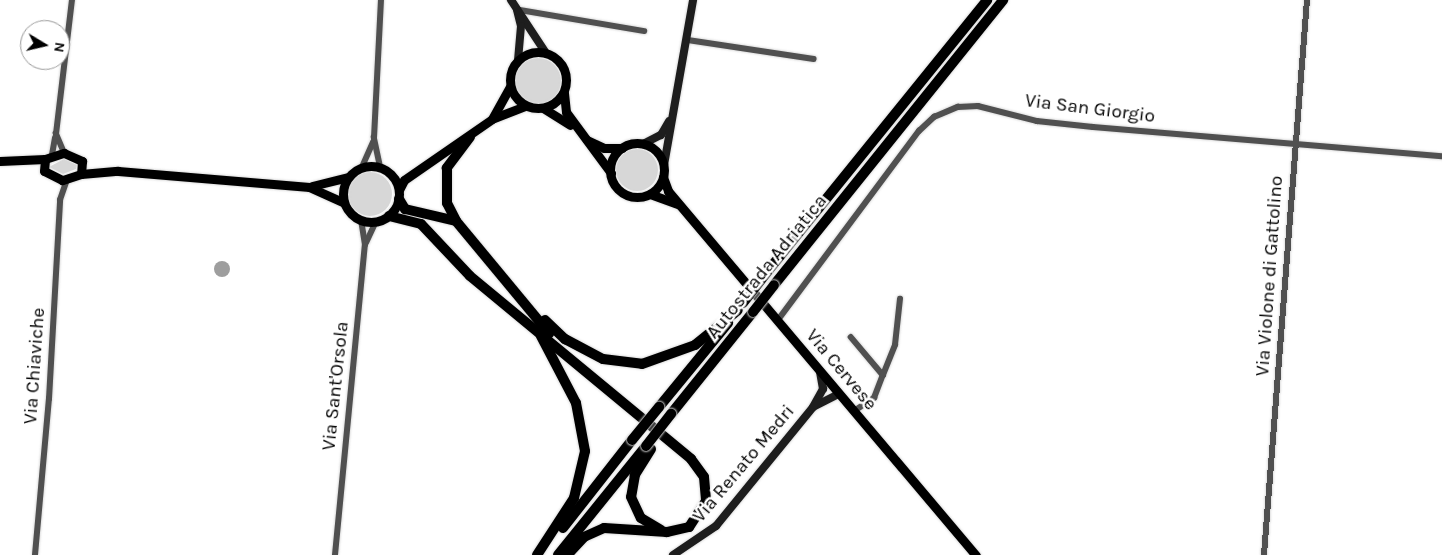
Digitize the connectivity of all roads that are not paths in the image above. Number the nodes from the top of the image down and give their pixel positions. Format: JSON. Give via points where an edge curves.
{"nodes":[{"id":1,"x":72,"y":0,"type":"edge"},
{"id":2,"x":381,"y":0,"type":"edge"},
{"id":3,"x":693,"y":0,"type":"edge"},
{"id":4,"x":987,"y":0,"type":"edge"},
{"id":5,"x":1003,"y":0,"type":"edge"},
{"id":6,"x":1307,"y":0,"type":"edge"},
{"id":7,"x":513,"y":2,"type":"edge"},
{"id":8,"x":520,"y":10,"type":"junction"},
{"id":9,"x":538,"y":15,"type":"junction"},
{"id":10,"x":529,"y":24,"type":"junction"},
{"id":11,"x":644,"y":31,"type":"dead end"},
{"id":12,"x":688,"y":40,"type":"junction"},
{"id":13,"x":546,"y":53,"type":"junction"},
{"id":14,"x":814,"y":59,"type":"dead end"},
{"id":15,"x":518,"y":60,"type":"junction"},
{"id":16,"x":510,"y":87,"type":"junction"},
{"id":17,"x":564,"y":92,"type":"junction"},
{"id":18,"x":525,"y":106,"type":"junction"},
{"id":19,"x":543,"y":108,"type":"junction"},
{"id":20,"x":673,"y":113,"type":"junction"},
{"id":21,"x":492,"y":119,"type":"junction"},
{"id":22,"x":56,"y":134,"type":"junction"},
{"id":23,"x":580,"y":134,"type":"junction"},
{"id":24,"x":470,"y":137,"type":"junction"},
{"id":25,"x":374,"y":138,"type":"junction"},
{"id":26,"x":643,"y":144,"type":"junction"},
{"id":27,"x":1294,"y":145,"type":"junction"},
{"id":28,"x":622,"y":148,"type":"junction"},
{"id":29,"x":64,"y":153,"type":"junction"},
{"id":30,"x":1442,"y":156,"type":"edge"},
{"id":31,"x":48,"y":157,"type":"junction"},
{"id":32,"x":0,"y":161,"type":"edge"},
{"id":33,"x":11,"y":162,"type":"junction"},
{"id":34,"x":82,"y":162,"type":"junction"},
{"id":35,"x":664,"y":165,"type":"junction"},
{"id":36,"x":362,"y":167,"type":"junction"},
{"id":37,"x":380,"y":168,"type":"junction"},
{"id":38,"x":421,"y":170,"type":"junction"},
{"id":39,"x":44,"y":171,"type":"junction"},
{"id":40,"x":118,"y":171,"type":"junction"},
{"id":41,"x":389,"y":172,"type":"junction"},
{"id":42,"x":611,"y":173,"type":"junction"},
{"id":43,"x":81,"y":174,"type":"junction"},
{"id":44,"x":348,"y":177,"type":"junction"},
{"id":45,"x":663,"y":177,"type":"junction"},
{"id":46,"x":55,"y":178,"type":"junction"},
{"id":47,"x":67,"y":180,"type":"junction"},
{"id":48,"x":309,"y":187,"type":"junction"},
{"id":49,"x":399,"y":194,"type":"junction"},
{"id":50,"x":650,"y":194,"type":"junction"},
{"id":51,"x":60,"y":200,"type":"junction"},
{"id":52,"x":343,"y":202,"type":"junction"},
{"id":53,"x":681,"y":206,"type":"junction"},
{"id":54,"x":389,"y":216,"type":"junction"},
{"id":55,"x":361,"y":221,"type":"junction"},
{"id":56,"x":456,"y":221,"type":"junction"},
{"id":57,"x":376,"y":222,"type":"junction"},
{"id":58,"x":365,"y":245,"type":"junction"},
{"id":59,"x":900,"y":299,"type":"dead end"},
{"id":60,"x":529,"y":306,"type":"junction"},
{"id":61,"x":740,"y":307,"type":"junction"},
{"id":62,"x":778,"y":320,"type":"junction"},
{"id":63,"x":535,"y":327,"type":"junction"},
{"id":64,"x":851,"y":337,"type":"dead end"},
{"id":65,"x":557,"y":344,"type":"junction"},
{"id":66,"x":819,"y":370,"type":"junction"},
{"id":67,"x":883,"y":376,"type":"junction"},
{"id":68,"x":839,"y":394,"type":"junction"},
{"id":69,"x":813,"y":407,"type":"junction"},
{"id":70,"x":854,"y":411,"type":"junction"},
{"id":71,"x":649,"y":447,"type":"junction"},
{"id":72,"x":667,"y":532,"type":"junction"},
{"id":73,"x":35,"y":555,"type":"edge"},
{"id":74,"x":335,"y":555,"type":"edge"},
{"id":75,"x":537,"y":555,"type":"edge"},
{"id":76,"x":542,"y":555,"type":"edge"},
{"id":77,"x":558,"y":555,"type":"edge"},
{"id":78,"x":567,"y":555,"type":"edge"},
{"id":79,"x":673,"y":555,"type":"edge"},
{"id":80,"x":976,"y":555,"type":"edge"},
{"id":81,"x":1264,"y":555,"type":"edge"}],
"edges":[{"from":1,"to":22,"type":"street"},
{"from":2,"to":25,"type":"street"},
{"from":3,"to":12,"type":"main road"},
{"from":4,"to":61,"type":"highway","name":"Autostrada Adriatica","bridge":true},
{"from":5,"to":71,"type":"highway","name":"Autostrada Adriatica","bridge":true,"via":[[774,285]]},
{"from":6,"to":27,"type":"street","name":"Via Violone di Gattolino"},
{"from":7,"to":8,"type":"main road"},
{"from":7,"to":15,"type":"main road","via":[[521,26]]},
{"from":8,"to":9,"type":"street"},
{"from":8,"to":10,"type":"main road"},
{"from":9,"to":10,"type":"street"},
{"from":9,"to":11,"type":"street"},
{"from":10,"to":13,"type":"main road","via":[[534,41]]},
{"from":12,"to":14,"type":"street"},
{"from":12,"to":20,"type":"main road"},
{"from":13,"to":15,"type":"main road","via":[[531,53]]},
{"from":13,"to":17,"type":"main road","via":[[564,69]]},
{"from":15,"to":16,"type":"main road"},
{"from":16,"to":18,"type":"main road"},
{"from":16,"to":21,"type":"main road"},
{"from":17,"to":19,"type":"main road"},
{"from":17,"to":23,"type":"main road","via":[[566,112]]},
{"from":18,"to":19,"type":"main road"},
{"from":18,"to":21,"type":"main road"},
{"from":19,"to":23,"type":"main road"},
{"from":20,"to":26,"type":"main road","via":[[661,135]]},
{"from":20,"to":35,"type":"main road"},
{"from":21,"to":24,"type":"main road"},
{"from":22,"to":29,"type":"street"},
{"from":22,"to":31,"type":"street"},
{"from":23,"to":28,"type":"main road","via":[[598,147]]},
{"from":23,"to":42,"type":"main road"},
{"from":24,"to":38,"type":"main road"},
{"from":24,"to":56,"type":"highway","via":[[445,177],[445,194]]},
{"from":25,"to":36,"type":"street","via":[[370,156]]},
{"from":25,"to":37,"type":"street"},
{"from":26,"to":28,"type":"main road"},
{"from":26,"to":35,"type":"main road","via":[[656,151]]},
{"from":27,"to":30,"type":"street","name":"Via San Giorgio"},
{"from":27,"to":62,"type":"street","name":"Via San Giorgio","via":[[1037,121],[978,106],[952,108],[919,131]]},
{"from":27,"to":81,"type":"street","name":"Via Violone di Gattolino"},
{"from":28,"to":42,"type":"main road","via":[[613,159]]},
{"from":29,"to":31,"type":"main road"},
{"from":29,"to":34,"type":"main road"},
{"from":31,"to":33,"type":"main road"},
{"from":31,"to":39,"type":"main road"},
{"from":32,"to":33,"type":"main road"},
{"from":33,"to":39,"type":"main road"},
{"from":34,"to":40,"type":"main road"},
{"from":34,"to":43,"type":"main road"},
{"from":35,"to":45,"type":"main road"},
{"from":36,"to":37,"type":"main road"},
{"from":36,"to":44,"type":"main road"},
{"from":37,"to":41,"type":"main road"},
{"from":38,"to":41,"type":"main road"},
{"from":38,"to":49,"type":"main road","via":[[404,180]]},
{"from":39,"to":46,"type":"main road"},
{"from":40,"to":43,"type":"main road"},
{"from":40,"to":48,"type":"main road"},
{"from":41,"to":49,"type":"main road"},
{"from":42,"to":50,"type":"main road","via":[[616,187],[628,195]]},
{"from":43,"to":47,"type":"main road"},
{"from":44,"to":48,"type":"main road"},
{"from":44,"to":52,"type":"main road"},
{"from":45,"to":50,"type":"main road"},
{"from":45,"to":53,"type":"main road","name":"Via Cervese"},
{"from":46,"to":47,"type":"main road"},
{"from":46,"to":51,"type":"street"},
{"from":47,"to":51,"type":"street","name":"Via Chiaviche"},
{"from":48,"to":52,"type":"main road","via":[[329,192]]},
{"from":49,"to":54,"type":"main road"},
{"from":49,"to":56,"type":"highway","via":[[404,208]]},
{"from":50,"to":53,"type":"main road","name":"Via Cervese"},
{"from":51,"to":73,"type":"street","name":"Via Chiaviche","via":[[49,399]]},
{"from":52,"to":55,"type":"main road"},
{"from":53,"to":62,"type":"main road","name":"Via Cervese"},
{"from":54,"to":57,"type":"main road"},
{"from":54,"to":63,"type":"highway","via":[[421,224],[470,276]]},
{"from":55,"to":57,"type":"main road"},
{"from":55,"to":58,"type":"street","name":"Via Sant'Orsola"},
{"from":56,"to":60,"type":"highway"},
{"from":57,"to":58,"type":"street"},
{"from":58,"to":74,"type":"street","name":"Via Sant'Orsola"},
{"from":59,"to":67,"type":"street","via":[[895,345]]},
{"from":60,"to":61,"type":"highway","via":[[565,339],[603,359],[625,364],[661,360],[680,353]]},
{"from":60,"to":65,"type":"highway"},
{"from":61,"to":76,"type":"highway","name":"Autostrada Adriatica","bridge":true},
{"from":62,"to":66,"type":"main road","name":"Via Cervese"},
{"from":63,"to":65,"type":"highway"},
{"from":63,"to":75,"type":"highway","via":[[566,377],[578,410],[585,451],[574,498]]},
{"from":64,"to":67,"type":"street"},
{"from":65,"to":72,"type":"highway","via":[[701,472],[707,488],[702,513],[689,527]]},
{"from":66,"to":68,"type":"main road","name":"Via Cervese"},
{"from":66,"to":69,"type":"main road","name":"Via Renato Medri","via":[[823,389]]},
{"from":67,"to":70,"type":"street","via":[[874,398]]},
{"from":68,"to":69,"type":"main road","name":"Via Renato Medri"},
{"from":68,"to":70,"type":"main road","name":"Via Cervese"},
{"from":69,"to":79,"type":"main road","name":"Via Renato Medri","via":[[716,526]]},
{"from":70,"to":80,"type":"main road","name":"Via Cervese"},
{"from":71,"to":72,"type":"highway","via":[[635,475],[631,497],[641,518]]},
{"from":71,"to":77,"type":"highway","name":"Autostrada Adriatica"},
{"from":72,"to":78,"type":"highway","via":[[604,528],[584,537]]}]}
